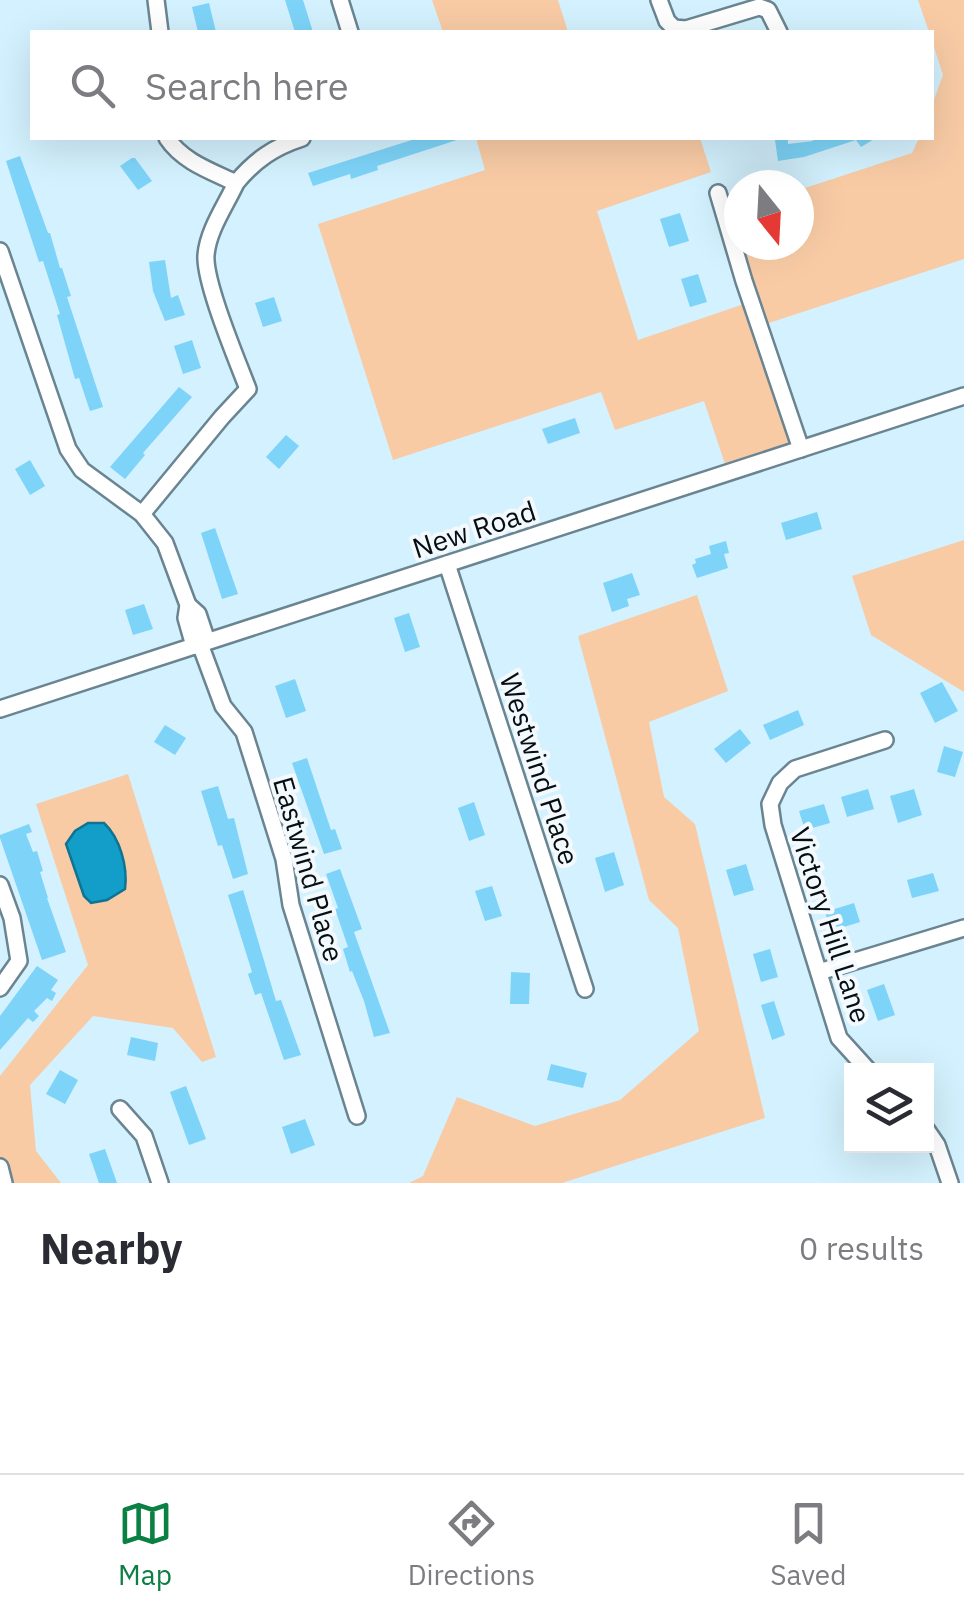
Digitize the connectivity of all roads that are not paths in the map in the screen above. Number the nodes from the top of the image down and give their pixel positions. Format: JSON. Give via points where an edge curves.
{"nodes":[{"id":1,"x":156,"y":0,"type":"edge"},
{"id":2,"x":340,"y":0,"type":"edge"},
{"id":3,"x":659,"y":0,"type":"edge"},
{"id":4,"x":160,"y":30,"type":"edge"},
{"id":5,"x":349,"y":30,"type":"edge"},
{"id":6,"x":686,"y":30,"type":"edge"},
{"id":7,"x":686,"y":30,"type":"edge"},
{"id":8,"x":777,"y":30,"type":"edge"},
{"id":9,"x":168,"y":140,"type":"edge"},
{"id":10,"x":295,"y":140,"type":"edge"},
{"id":11,"x":236,"y":183,"type":"junction"},
{"id":12,"x":718,"y":193,"type":"dead end"},
{"id":13,"x":0,"y":251,"type":"edge"},
{"id":14,"x":964,"y":396,"type":"edge"},
{"id":15,"x":801,"y":449,"type":"junction"},
{"id":16,"x":142,"y":514,"type":"junction"},
{"id":17,"x":447,"y":564,"type":"junction"},
{"id":18,"x":201,"y":644,"type":"junction"},
{"id":19,"x":0,"y":709,"type":"edge"},
{"id":20,"x":886,"y":740,"type":"dead end"},
{"id":21,"x":0,"y":885,"type":"edge"},
{"id":22,"x":964,"y":928,"type":"edge"},
{"id":23,"x":819,"y":972,"type":"junction"},
{"id":24,"x":0,"y":988,"type":"edge"},
{"id":25,"x":585,"y":989,"type":"dead end"},
{"id":26,"x":862,"y":1063,"type":"edge"},
{"id":27,"x":120,"y":1109,"type":"dead end"},
{"id":28,"x":356,"y":1116,"type":"dead end"},
{"id":29,"x":934,"y":1140,"type":"edge"},
{"id":30,"x":0,"y":1168,"type":"edge"},
{"id":31,"x":4,"y":1183,"type":"edge"},
{"id":32,"x":160,"y":1183,"type":"edge"},
{"id":33,"x":950,"y":1183,"type":"edge"}],
"edges":[{"from":1,"to":4,"type":"street"},
{"from":2,"to":5,"type":"street"},
{"from":3,"to":6,"type":"street","via":[[667,21]]},
{"from":7,"to":8,"type":"street","via":[[759,7],[768,10]]},
{"from":9,"to":11,"type":"street","via":[[186,158]]},
{"from":10,"to":11,"type":"street","via":[[266,153]]},
{"from":11,"to":16,"type":"street","via":[[209,241],[206,265],[248,389]]},
{"from":12,"to":15,"type":"street"},
{"from":13,"to":16,"type":"street","name":"Eastwind Place","via":[[68,448],[82,470]]},
{"from":14,"to":15,"type":"street","name":"New Road"},
{"from":15,"to":17,"type":"street","name":"New Road"},
{"from":16,"to":18,"type":"street","name":"Eastwind Place","via":[[165,543],[188,605],[186,618]]},
{"from":17,"to":18,"type":"street","name":"New Road"},
{"from":17,"to":25,"type":"street","name":"Westwind Place"},
{"from":18,"to":19,"type":"street","name":"New Road"},
{"from":18,"to":28,"type":"street","name":"Eastwind Place","via":[[222,706],[244,732]]},
{"from":20,"to":23,"type":"street","name":"Victory Hill Lane","via":[[795,769],[770,804]]},
{"from":21,"to":24,"type":"street","via":[[18,962]]},
{"from":22,"to":23,"type":"street"},
{"from":23,"to":26,"type":"street","name":"Victory Hill Lane","via":[[839,1038]]},
{"from":27,"to":32,"type":"street","via":[[144,1136]]},
{"from":29,"to":33,"type":"street"},
{"from":30,"to":31,"type":"street"}]}
